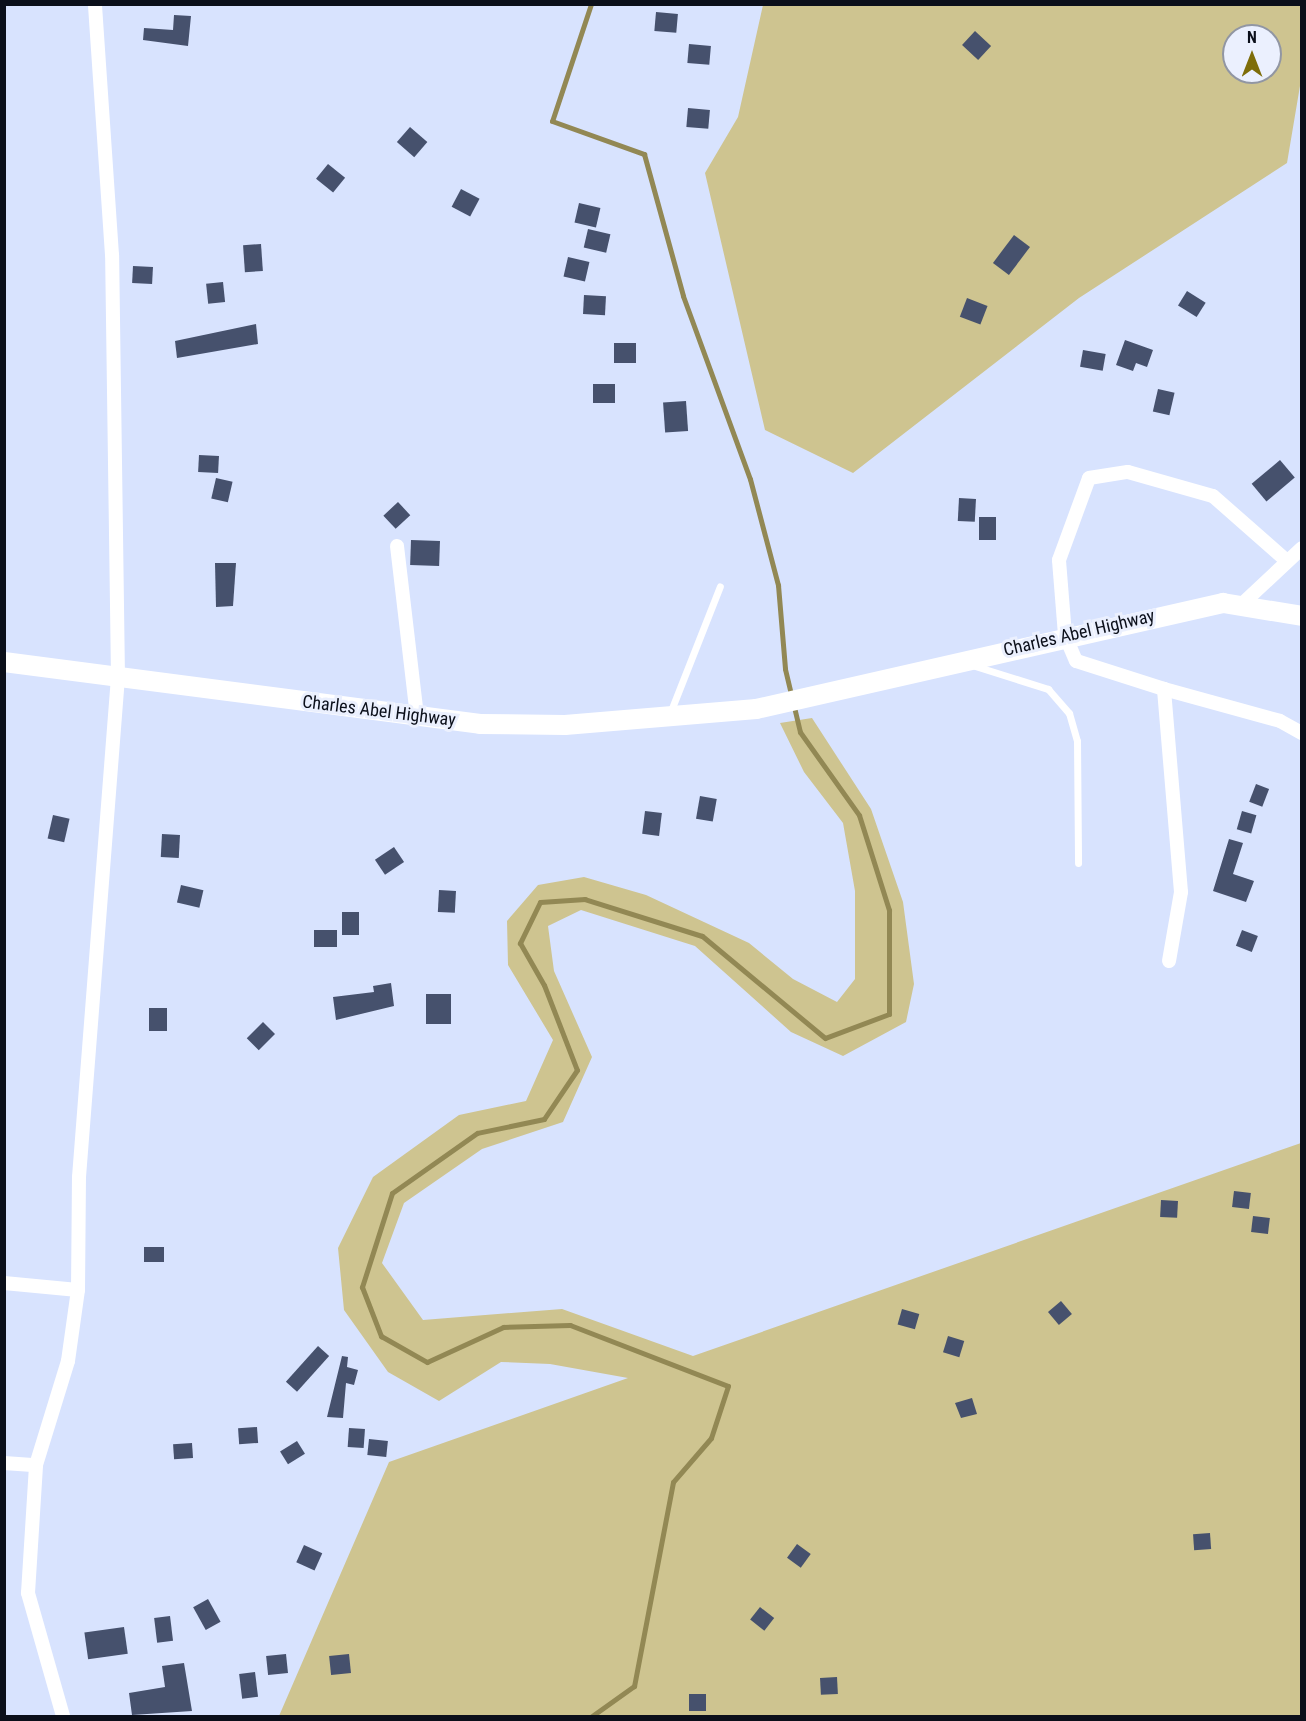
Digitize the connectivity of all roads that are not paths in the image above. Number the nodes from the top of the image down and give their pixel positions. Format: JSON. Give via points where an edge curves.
{"nodes":[{"id":1,"x":95,"y":4,"type":"edge"},
{"id":2,"x":397,"y":546,"type":"dead end"},
{"id":3,"x":1302,"y":548,"type":"edge"},
{"id":4,"x":1287,"y":561,"type":"junction"},
{"id":5,"x":720,"y":586,"type":"dead end"},
{"id":6,"x":1241,"y":604,"type":"junction"},
{"id":7,"x":1302,"y":616,"type":"edge"},
{"id":8,"x":1065,"y":635,"type":"junction"},
{"id":9,"x":4,"y":662,"type":"edge"},
{"id":10,"x":958,"y":663,"type":"junction"},
{"id":11,"x":118,"y":677,"type":"junction"},
{"id":12,"x":1164,"y":689,"type":"junction"},
{"id":13,"x":417,"y":716,"type":"junction"},
{"id":14,"x":668,"y":718,"type":"junction"},
{"id":15,"x":1302,"y":733,"type":"edge"},
{"id":16,"x":1078,"y":862,"type":"dead end"},
{"id":17,"x":1169,"y":962,"type":"dead end"},
{"id":18,"x":4,"y":1283,"type":"edge"},
{"id":19,"x":78,"y":1290,"type":"junction"},
{"id":20,"x":4,"y":1463,"type":"edge"},
{"id":21,"x":36,"y":1465,"type":"junction"},
{"id":22,"x":63,"y":1716,"type":"edge"}],
"edges":[{"from":1,"to":11,"type":"street","via":[[111,255]]},
{"from":2,"to":13,"type":"street"},
{"from":3,"to":4,"type":"street"},
{"from":4,"to":6,"type":"street"},
{"from":4,"to":8,"type":"street","via":[[1213,496],[1128,472],[1089,478],[1059,561]]},
{"from":5,"to":14,"type":"lane"},
{"from":6,"to":7,"type":"main road","name":"Charles Abel Highway"},
{"from":6,"to":8,"type":"main road","name":"Charles Abel Highway","via":[[1168,612]]},
{"from":8,"to":10,"type":"main road","name":"Charles Abel Highway"},
{"from":8,"to":12,"type":"street","via":[[1076,661]]},
{"from":9,"to":11,"type":"main road","name":"Charles Abel Highway"},
{"from":10,"to":14,"type":"main road","name":"Charles Abel Highway","via":[[756,709]]},
{"from":10,"to":16,"type":"lane","via":[[1009,673],[1048,689],[1069,713],[1077,741]]},
{"from":11,"to":13,"type":"main road","name":"Charles Abel Highway"},
{"from":11,"to":19,"type":"street","via":[[80,1177]]},
{"from":12,"to":15,"type":"street","via":[[1280,721]]},
{"from":12,"to":17,"type":"street","via":[[1181,892]]},
{"from":13,"to":14,"type":"main road","name":"Charles Abel Highway","via":[[565,725]]},
{"from":18,"to":19,"type":"street"},
{"from":19,"to":21,"type":"street","via":[[68,1361]]},
{"from":20,"to":21,"type":"street"},
{"from":21,"to":22,"type":"street","via":[[28,1593]]}]}
